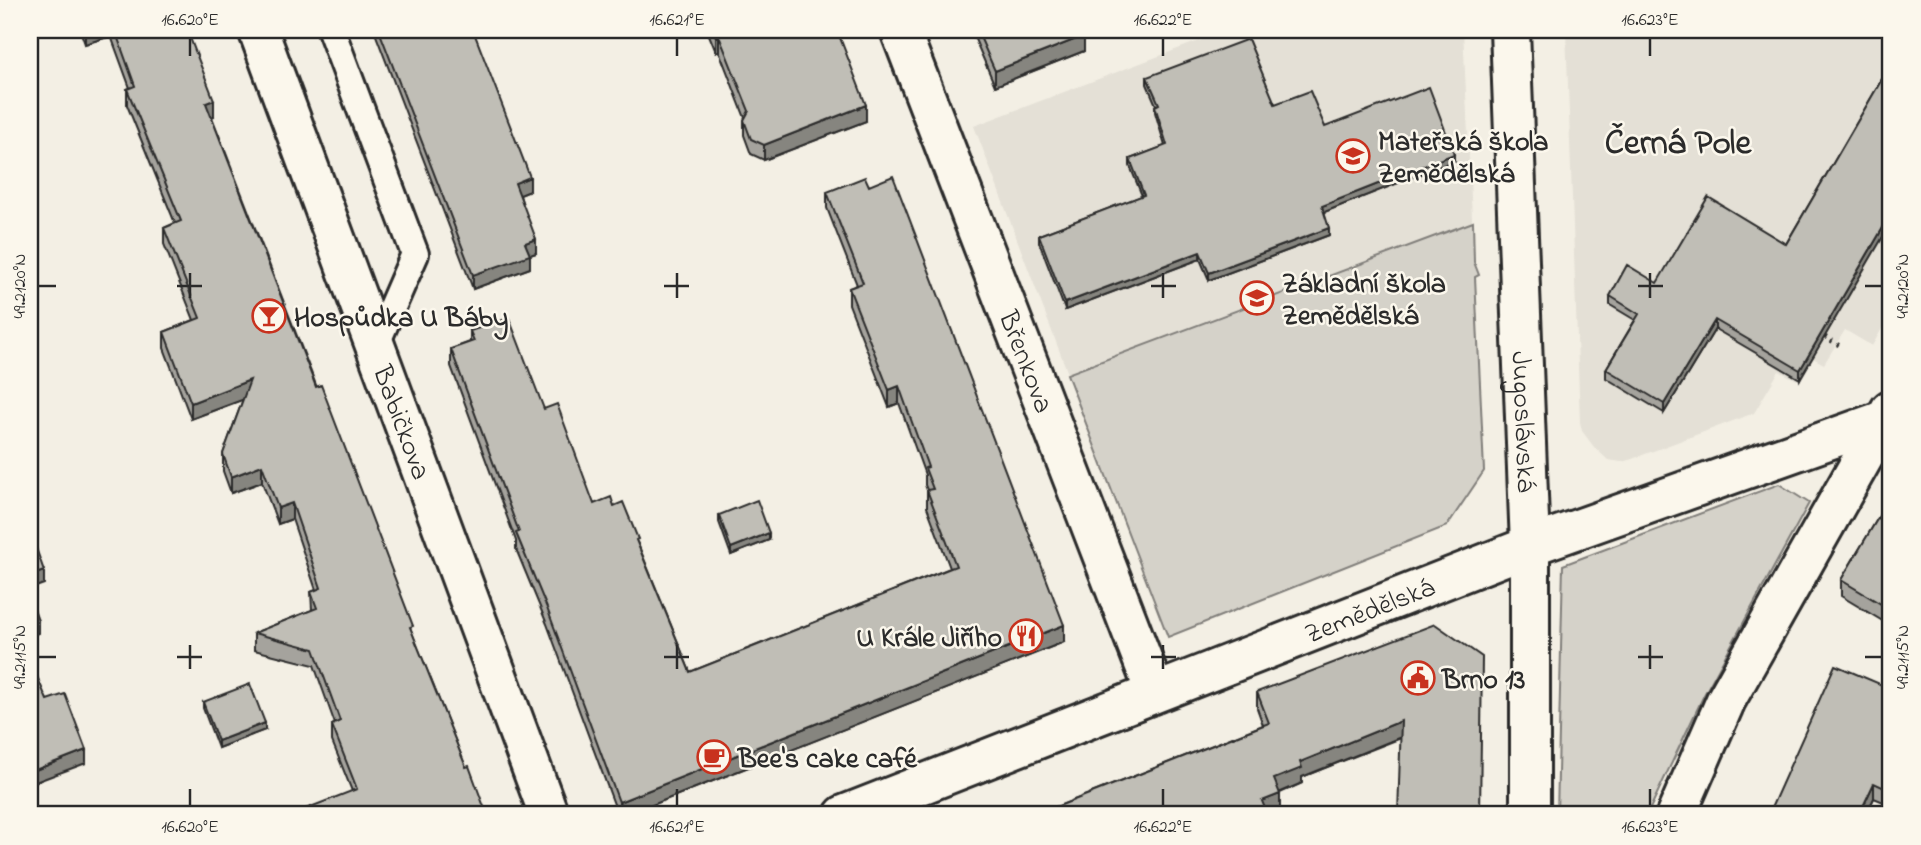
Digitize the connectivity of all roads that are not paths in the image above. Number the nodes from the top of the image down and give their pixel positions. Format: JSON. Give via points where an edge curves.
{"nodes":[{"id":1,"x":258,"y":30,"type":"edge"},
{"id":2,"x":331,"y":30,"type":"edge"},
{"id":3,"x":900,"y":30,"type":"edge"},
{"id":4,"x":1510,"y":30,"type":"edge"},
{"id":5,"x":375,"y":346,"type":"junction"},
{"id":6,"x":1888,"y":414,"type":"edge"},
{"id":7,"x":1530,"y":546,"type":"junction"},
{"id":8,"x":1155,"y":692,"type":"junction"},
{"id":9,"x":549,"y":815,"type":"edge"},
{"id":10,"x":844,"y":815,"type":"edge"},
{"id":11,"x":1530,"y":815,"type":"edge"},
{"id":12,"x":1676,"y":815,"type":"edge"}],
"edges":[{"from":1,"to":5,"type":"street","name":"Babičkova"},
{"from":2,"to":5,"type":"lane","via":[[415,254]]},
{"from":3,"to":8,"type":"street","name":"Břenkova"},
{"from":4,"to":7,"type":"street","name":"Jugoslávská"},
{"from":5,"to":9,"type":"street","name":"Babičkova"},
{"from":6,"to":7,"type":"street","name":"Zemědělská"},
{"from":6,"to":12,"type":"street","via":[[1726,700]]},
{"from":7,"to":8,"type":"street","name":"Zemědělská"},
{"from":7,"to":11,"type":"street","name":"Jugoslávská"},
{"from":8,"to":10,"type":"street","name":"Zemědělská"}]}
